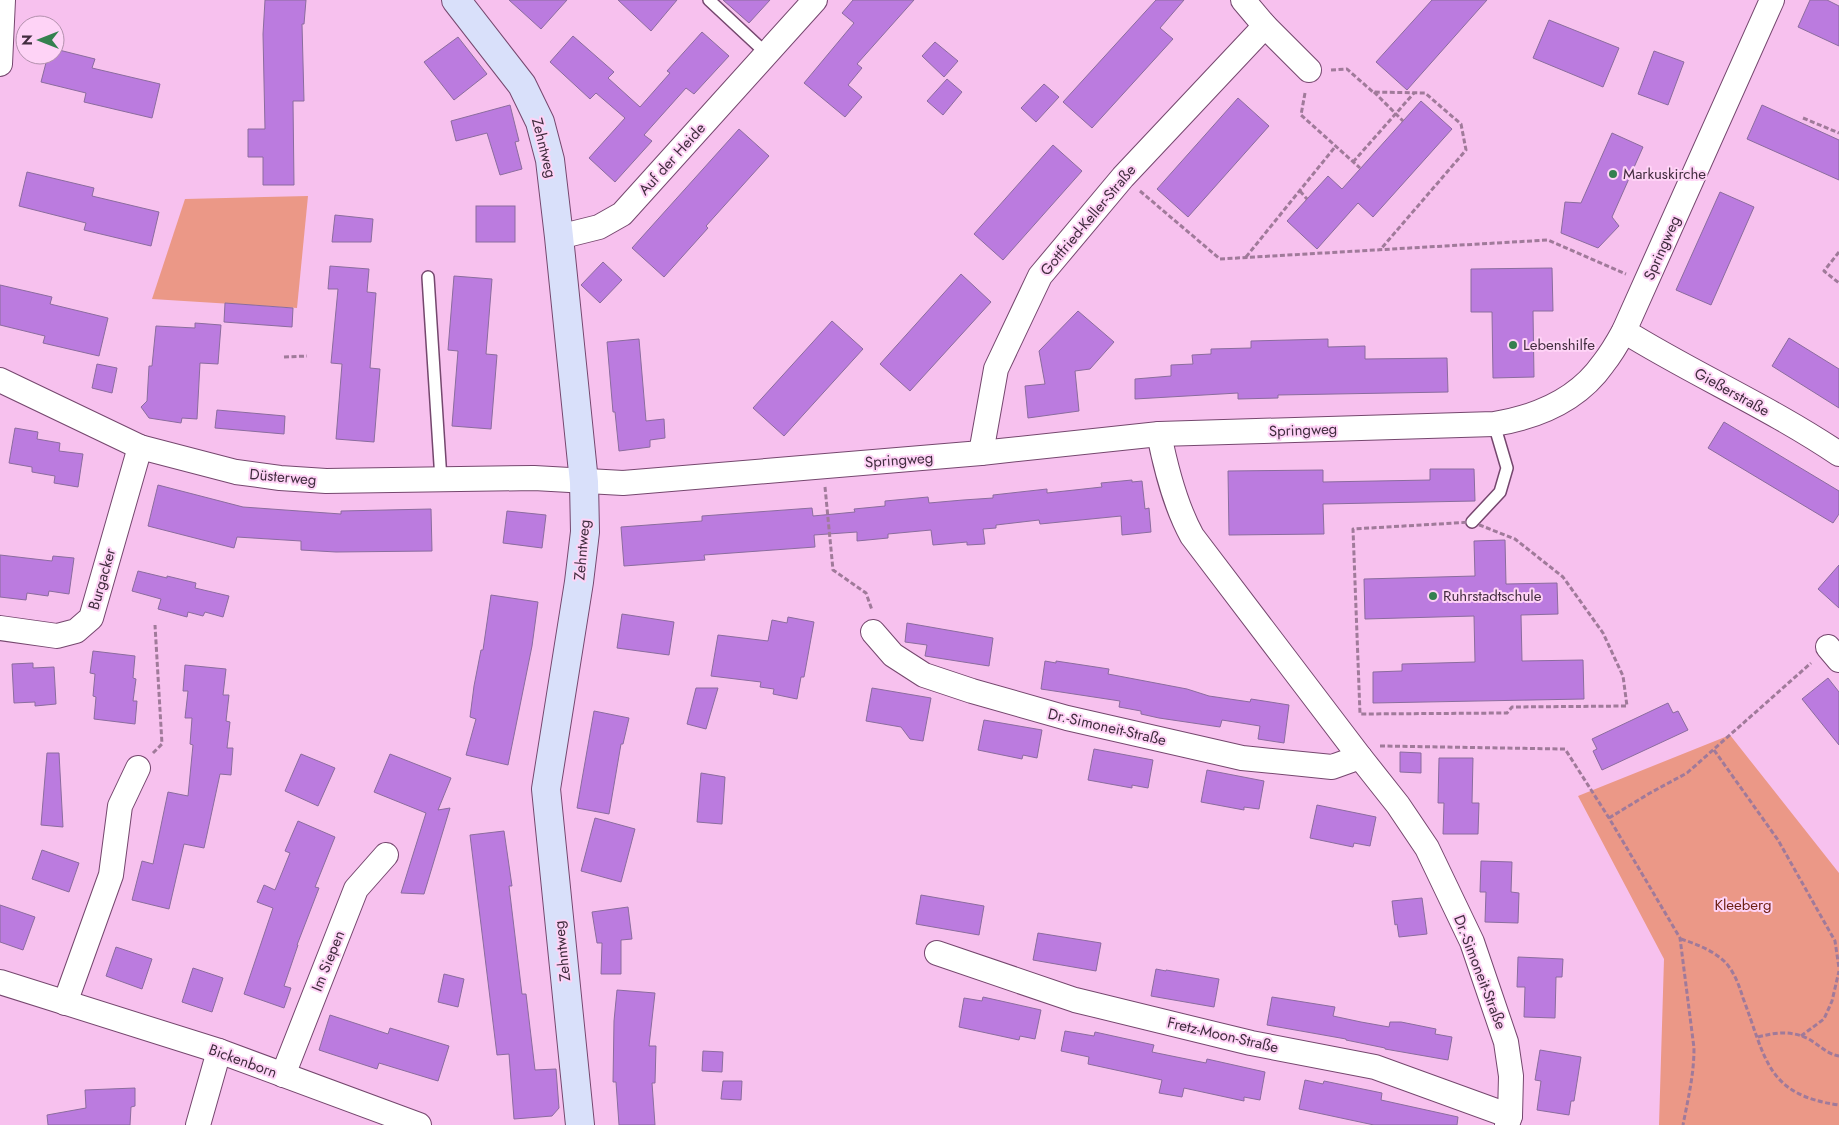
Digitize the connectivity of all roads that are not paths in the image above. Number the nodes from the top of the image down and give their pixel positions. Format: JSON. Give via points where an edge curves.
{"nodes":[{"id":1,"x":3,"y":0,"type":"edge"},
{"id":2,"x":456,"y":0,"type":"edge"},
{"id":3,"x":709,"y":0,"type":"edge"},
{"id":4,"x":814,"y":0,"type":"edge"},
{"id":5,"x":1243,"y":0,"type":"edge"},
{"id":6,"x":1772,"y":0,"type":"edge"},
{"id":7,"x":1265,"y":26,"type":"junction"},
{"id":8,"x":767,"y":54,"type":"junction"},
{"id":9,"x":0,"y":64,"type":"edge"},
{"id":10,"x":1308,"y":70,"type":"road end"},
{"id":11,"x":559,"y":237,"type":"junction"},
{"id":12,"x":428,"y":277,"type":"dead end"},
{"id":13,"x":1624,"y":332,"type":"junction"},
{"id":14,"x":0,"y":380,"type":"edge"},
{"id":15,"x":1494,"y":424,"type":"junction"},
{"id":16,"x":1159,"y":434,"type":"junction"},
{"id":17,"x":140,"y":447,"type":"junction"},
{"id":18,"x":981,"y":454,"type":"junction"},
{"id":19,"x":1839,"y":454,"type":"edge"},
{"id":20,"x":441,"y":480,"type":"junction"},
{"id":21,"x":584,"y":482,"type":"junction"},
{"id":22,"x":1472,"y":522,"type":"road end"},
{"id":23,"x":0,"y":628,"type":"edge"},
{"id":24,"x":873,"y":632,"type":"road end"},
{"id":25,"x":1356,"y":751,"type":"junction"},
{"id":26,"x":138,"y":768,"type":"road end"},
{"id":27,"x":386,"y":855,"type":"dead end"},
{"id":28,"x":937,"y":954,"type":"dead end"},
{"id":29,"x":0,"y":982,"type":"edge"},
{"id":30,"x":65,"y":1003,"type":"junction"},
{"id":31,"x":219,"y":1051,"type":"junction"},
{"id":32,"x":283,"y":1075,"type":"junction"},
{"id":33,"x":1508,"y":1120,"type":"edge"},
{"id":34,"x":198,"y":1125,"type":"edge"},
{"id":35,"x":419,"y":1125,"type":"edge"},
{"id":36,"x":580,"y":1125,"type":"edge"}],
"edges":[{"from":1,"to":9,"type":"street"},
{"from":2,"to":11,"type":"street","name":"Zehntweg","via":[[522,85],[540,122],[550,160]]},
{"from":3,"to":8,"type":"lane"},
{"from":4,"to":8,"type":"street","name":"Auf der Heide"},
{"from":5,"to":7,"type":"street"},
{"from":6,"to":13,"type":"street","name":"Springweg"},
{"from":7,"to":10,"type":"street"},
{"from":7,"to":18,"type":"street","name":"Gottfried-Keller-Straße","via":[[1123,176],[1040,276],[996,369]]},
{"from":8,"to":11,"type":"street","name":"Auf der Heide","via":[[622,214],[599,227]]},
{"from":11,"to":21,"type":"street","name":"Zehntweg"},
{"from":12,"to":20,"type":"lane"},
{"from":13,"to":15,"type":"street","name":"Springweg","via":[[1602,366],[1563,402],[1542,413]]},
{"from":13,"to":19,"type":"street","name":"Gießerstraße"},
{"from":14,"to":17,"type":"street","name":"Düsterweg"},
{"from":15,"to":16,"type":"street","name":"Springweg"},
{"from":15,"to":22,"type":"lane","via":[[1507,468],[1500,492]]},
{"from":16,"to":18,"type":"street","name":"Springweg"},
{"from":16,"to":25,"type":"street","name":"Dr.-Simoneit-Straße","via":[[1181,516],[1192,536]]},
{"from":17,"to":20,"type":"street","name":"Düsterweg","via":[[236,472],[280,478]]},
{"from":17,"to":23,"type":"street","name":"Burgacker","via":[[91,618],[76,631],[57,636]]},
{"from":18,"to":21,"type":"street","name":"Springweg","via":[[623,484]]},
{"from":20,"to":21,"type":"street","name":"Düsterweg","via":[[534,478]]},
{"from":21,"to":36,"type":"street","name":"Zehntweg","via":[[582,566],[546,789]]},
{"from":24,"to":25,"type":"street","name":"Dr.-Simoneit-Straße","via":[[893,655],[924,675],[1067,718],[1242,758],[1332,767]]},
{"from":25,"to":33,"type":"street","name":"Dr.-Simoneit-Straße","via":[[1427,848],[1472,942],[1506,1042],[1511,1076]]},
{"from":26,"to":30,"type":"street","via":[[120,806],[111,875]]},
{"from":27,"to":32,"type":"street","name":"Im Siepen","via":[[356,889]]},
{"from":28,"to":33,"type":"street","name":"Fretz-Moon-Straße","via":[[1075,1000],[1251,1043],[1375,1067]]},
{"from":29,"to":30,"type":"street","name":"Bickenborn"},
{"from":30,"to":31,"type":"street","name":"Bickenborn"},
{"from":31,"to":32,"type":"street","name":"Bickenborn"},
{"from":31,"to":34,"type":"street"},
{"from":32,"to":35,"type":"street","name":"Bickenborn"}]}
